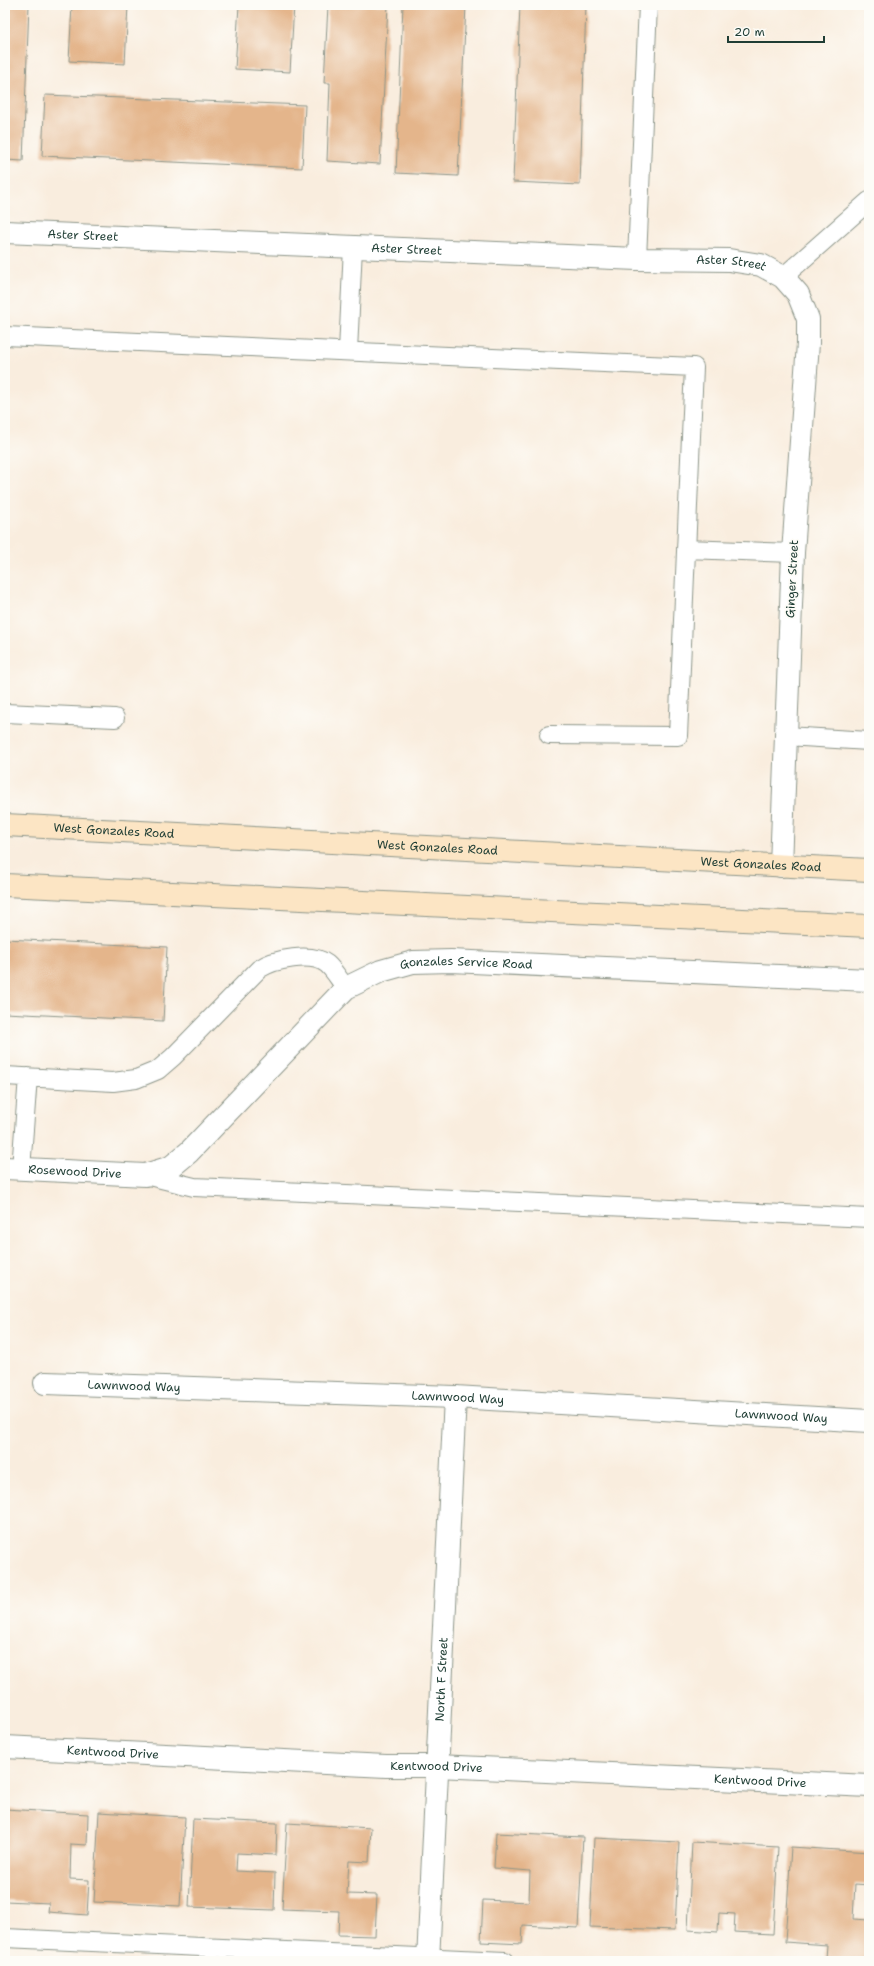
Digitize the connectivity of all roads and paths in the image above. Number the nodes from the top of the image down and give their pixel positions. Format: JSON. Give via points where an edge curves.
{"nodes":[{"id":1,"x":648,"y":5,"type":"edge"},
{"id":2,"x":869,"y":201,"type":"edge"},
{"id":3,"x":5,"y":232,"type":"edge"},
{"id":4,"x":353,"y":247,"type":"junction"},
{"id":5,"x":637,"y":259,"type":"junction"},
{"id":6,"x":783,"y":277,"type":"junction"},
{"id":7,"x":798,"y":294,"type":"joint"},
{"id":8,"x":5,"y":336,"type":"edge"},
{"id":9,"x":348,"y":351,"type":"junction"},
{"id":10,"x":686,"y":548,"type":"junction"},
{"id":11,"x":793,"y":553,"type":"junction"},
{"id":12,"x":5,"y":713,"type":"edge"},
{"id":13,"x":115,"y":718,"type":"dead end"},
{"id":14,"x":549,"y":735,"type":"dead end"},
{"id":15,"x":786,"y":736,"type":"junction"},
{"id":16,"x":869,"y":741,"type":"edge"},
{"id":17,"x":5,"y":825,"type":"edge"},
{"id":18,"x":781,"y":866,"type":"junction"},
{"id":19,"x":869,"y":870,"type":"edge"},
{"id":20,"x":5,"y":885,"type":"edge"},
{"id":21,"x":869,"y":926,"type":"edge"},
{"id":22,"x":869,"y":980,"type":"edge"},
{"id":23,"x":346,"y":988,"type":"junction"},
{"id":24,"x":5,"y":1076,"type":"edge"},
{"id":25,"x":28,"y":1077,"type":"junction"},
{"id":26,"x":13,"y":1168,"type":"edge"},
{"id":27,"x":145,"y":1175,"type":"junction"},
{"id":28,"x":869,"y":1218,"type":"edge"},
{"id":29,"x":45,"y":1383,"type":"dead end"},
{"id":30,"x":455,"y":1397,"type":"junction"},
{"id":31,"x":869,"y":1421,"type":"edge"},
{"id":32,"x":5,"y":1747,"type":"edge"},
{"id":33,"x":437,"y":1766,"type":"junction"},
{"id":34,"x":869,"y":1786,"type":"edge"},
{"id":35,"x":5,"y":1938,"type":"edge"},
{"id":36,"x":428,"y":1959,"type":"edge"},
{"id":37,"x":505,"y":1961,"type":"edge"}],
"edges":[{"from":1,"to":5,"type":"lane"},
{"from":2,"to":6,"type":"lane"},
{"from":3,"to":4,"type":"street","name":"Aster Street"},
{"from":4,"to":5,"type":"street","name":"Aster Street"},
{"from":4,"to":9,"type":"lane"},
{"from":5,"to":6,"type":"street","name":"Aster Street","via":[[729,260],[761,265]]},
{"from":6,"to":7,"type":"street","name":"Aster Street"},
{"from":7,"to":11,"type":"street","name":"Ginger Street","via":[[808,319],[808,343]]},
{"from":8,"to":9,"type":"lane"},
{"from":9,"to":10,"type":"lane","via":[[694,367]]},
{"from":10,"to":11,"type":"lane"},
{"from":10,"to":14,"type":"lane","via":[[678,736]]},
{"from":11,"to":15,"type":"street","name":"Ginger Street"},
{"from":12,"to":13,"type":"lane"},
{"from":15,"to":16,"type":"lane"},
{"from":15,"to":18,"type":"street","name":"Ginger Street"},
{"from":17,"to":18,"type":"main road","name":"West Gonzales Road"},
{"from":18,"to":19,"type":"main road","name":"West Gonzales Road"},
{"from":20,"to":21,"type":"main road"},
{"from":22,"to":23,"type":"street","name":"Gonzales Service Road","via":[[452,961],[413,962],[381,971]]},
{"from":23,"to":25,"type":"lane","via":[[327,965],[320,961],[287,958],[266,964],[158,1070],[136,1079],[113,1082]]},
{"from":23,"to":27,"type":"street","name":"Gonzales Service Road","via":[[189,1152],[171,1167]]},
{"from":24,"to":25,"type":"lane"},
{"from":25,"to":26,"type":"lane"},
{"from":26,"to":27,"type":"street","name":"Rosewood Drive"},
{"from":27,"to":28,"type":"lane","via":[[194,1187]]},
{"from":29,"to":30,"type":"street","name":"Lawnwood Way"},
{"from":30,"to":31,"type":"street","name":"Lawnwood Way"},
{"from":30,"to":33,"type":"street","name":"North F Street"},
{"from":32,"to":33,"type":"street","name":"Kentwood Drive","via":[[386,1766]]},
{"from":33,"to":34,"type":"street","name":"Kentwood Drive"},
{"from":33,"to":36,"type":"street","name":"North F Street"},
{"from":35,"to":36,"type":"lane"},
{"from":36,"to":37,"type":"lane"}]}
